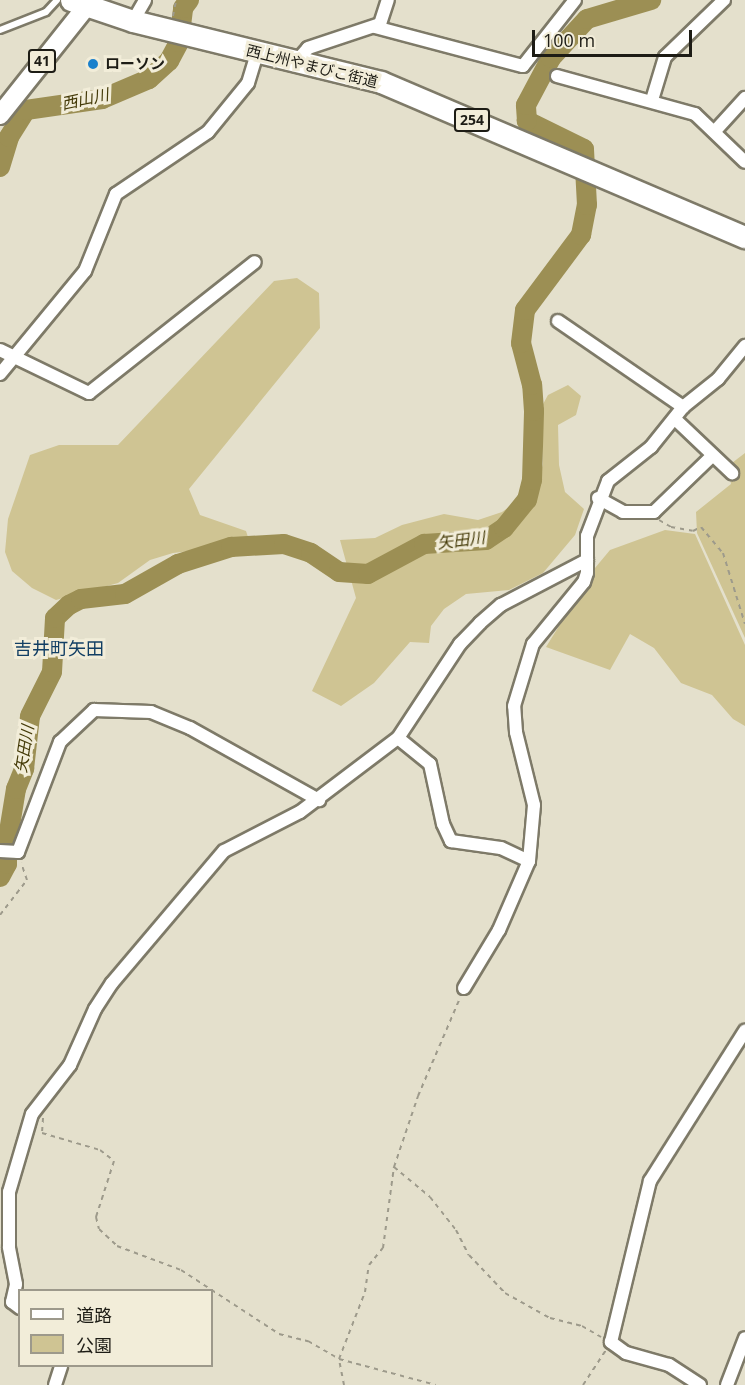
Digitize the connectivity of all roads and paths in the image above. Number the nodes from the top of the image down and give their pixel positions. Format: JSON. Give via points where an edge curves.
{"nodes":[{"id":1,"x":57,"y":0,"type":"edge"},
{"id":2,"x":145,"y":0,"type":"edge"},
{"id":3,"x":176,"y":0,"type":"edge"},
{"id":4,"x":388,"y":0,"type":"edge"},
{"id":5,"x":575,"y":0,"type":"edge"},
{"id":6,"x":724,"y":0,"type":"edge"},
{"id":7,"x":78,"y":4,"type":"edge"},
{"id":8,"x":133,"y":21,"type":"junction"},
{"id":9,"x":375,"y":27,"type":"junction"},
{"id":10,"x":178,"y":29,"type":"junction"},
{"id":11,"x":0,"y":30,"type":"edge"},
{"id":12,"x":257,"y":53,"type":"junction"},
{"id":13,"x":296,"y":62,"type":"junction"},
{"id":14,"x":557,"y":76,"type":"dead end"},
{"id":15,"x":745,"y":98,"type":"edge"},
{"id":16,"x":652,"y":100,"type":"junction"},
{"id":17,"x":0,"y":115,"type":"edge"},
{"id":18,"x":715,"y":131,"type":"junction"},
{"id":19,"x":745,"y":162,"type":"edge"},
{"id":20,"x":745,"y":237,"type":"edge"},
{"id":21,"x":255,"y":262,"type":"dead end"},
{"id":22,"x":558,"y":321,"type":"dead end"},
{"id":23,"x":745,"y":346,"type":"edge"},
{"id":24,"x":0,"y":350,"type":"edge"},
{"id":25,"x":17,"y":357,"type":"junction"},
{"id":26,"x":0,"y":374,"type":"edge"},
{"id":27,"x":683,"y":407,"type":"junction"},
{"id":28,"x":675,"y":419,"type":"junction"},
{"id":29,"x":712,"y":456,"type":"junction"},
{"id":30,"x":732,"y":473,"type":"dead end"},
{"id":31,"x":598,"y":498,"type":"junction"},
{"id":32,"x":650,"y":512,"type":"junction"},
{"id":33,"x":587,"y":560,"type":"junction"},
{"id":34,"x":745,"y":624,"type":"edge"},
{"id":35,"x":398,"y":738,"type":"junction"},
{"id":36,"x":319,"y":800,"type":"junction"},
{"id":37,"x":0,"y":851,"type":"edge"},
{"id":38,"x":18,"y":852,"type":"junction"},
{"id":39,"x":529,"y":861,"type":"junction"},
{"id":40,"x":0,"y":915,"type":"edge"},
{"id":41,"x":464,"y":988,"type":"joint"},
{"id":42,"x":745,"y":1031,"type":"edge"},
{"id":43,"x":44,"y":1098,"type":"junction"},
{"id":44,"x":393,"y":1167,"type":"junction"},
{"id":45,"x":18,"y":1306,"type":"edge"},
{"id":46,"x":745,"y":1338,"type":"edge"},
{"id":47,"x":611,"y":1342,"type":"junction"},
{"id":48,"x":339,"y":1359,"type":"junction"},
{"id":49,"x":60,"y":1367,"type":"edge"},
{"id":50,"x":55,"y":1385,"type":"edge"},
{"id":51,"x":344,"y":1385,"type":"edge"},
{"id":52,"x":436,"y":1385,"type":"edge"},
{"id":53,"x":584,"y":1385,"type":"edge"},
{"id":54,"x":700,"y":1385,"type":"edge"},
{"id":55,"x":727,"y":1385,"type":"edge"}],
"edges":[{"from":1,"to":11,"type":"lane","via":[[46,12]]},
{"from":2,"to":8,"type":"street"},
{"from":3,"to":10,"type":"path"},
{"from":4,"to":9,"type":"street","via":[[380,24]]},
{"from":5,"to":9,"type":"street","via":[[523,66]]},
{"from":6,"to":16,"type":"street","via":[[664,57]]},
{"from":7,"to":8,"type":"highway","name":"西上州やまびこ街道","number":"254"},
{"from":7,"to":17,"type":"main road","number":"41"},
{"from":8,"to":10,"type":"highway","name":"西上州やまびこ街道","number":"254"},
{"from":9,"to":13,"type":"street","via":[[308,48]]},
{"from":10,"to":12,"type":"highway","name":"西上州やまびこ街道","number":"254"},
{"from":12,"to":13,"type":"highway","name":"西上州やまびこ街道","number":"254"},
{"from":12,"to":25,"type":"street","via":[[248,83],[208,132],[116,194],[85,271]]},
{"from":13,"to":20,"type":"highway","name":"西上州やまびこ街道","number":"254","via":[[344,71],[413,94]]},
{"from":14,"to":16,"type":"street"},
{"from":15,"to":18,"type":"street"},
{"from":16,"to":18,"type":"street","via":[[695,114]]},
{"from":18,"to":19,"type":"street"},
{"from":21,"to":25,"type":"street","via":[[89,393]]},
{"from":22,"to":27,"type":"street"},
{"from":23,"to":27,"type":"street","via":[[718,379]]},
{"from":24,"to":25,"type":"street"},
{"from":25,"to":26,"type":"street"},
{"from":27,"to":28,"type":"street"},
{"from":28,"to":29,"type":"street"},
{"from":28,"to":31,"type":"street","via":[[651,447],[608,481]]},
{"from":29,"to":30,"type":"street"},
{"from":29,"to":32,"type":"street"},
{"from":31,"to":32,"type":"street","via":[[623,512]]},
{"from":31,"to":33,"type":"street","via":[[587,536]]},
{"from":32,"to":34,"type":"path","via":[[671,527],[693,531],[701,526],[723,553]]},
{"from":33,"to":35,"type":"street","via":[[501,605],[480,623],[460,644]]},
{"from":33,"to":39,"type":"street","via":[[584,582],[533,644],[514,706],[516,732],[534,805]]},
{"from":35,"to":36,"type":"street"},
{"from":35,"to":39,"type":"street","via":[[430,764],[443,824],[451,841],[501,848]]},
{"from":36,"to":38,"type":"street","via":[[190,728],[151,712],[94,710],[60,742]]},
{"from":36,"to":43,"type":"street","via":[[237,843],[209,864],[172,917],[112,983],[95,1009],[70,1065]]},
{"from":37,"to":38,"type":"street"},
{"from":38,"to":40,"type":"path","via":[[27,880]]},
{"from":39,"to":41,"type":"street","via":[[498,930]]},
{"from":41,"to":44,"type":"path"},
{"from":42,"to":47,"type":"street","via":[[650,1181]]},
{"from":43,"to":45,"type":"street","via":[[32,1114],[9,1192],[9,1246],[16,1284],[12,1302]]},
{"from":43,"to":48,"type":"path","via":[[42,1133],[100,1150],[114,1161],[96,1224],[117,1246],[181,1270],[231,1299],[279,1334],[308,1341]]},
{"from":44,"to":47,"type":"path","via":[[430,1197],[456,1230],[468,1255],[505,1293],[550,1318],[582,1326]]},
{"from":44,"to":48,"type":"path","via":[[383,1248],[369,1265],[365,1292]]},
{"from":46,"to":55,"type":"street"},
{"from":47,"to":53,"type":"path"},
{"from":47,"to":54,"type":"street","via":[[626,1353],[669,1365]]},
{"from":48,"to":51,"type":"path"},
{"from":48,"to":52,"type":"path"},
{"from":49,"to":50,"type":"street"}]}
